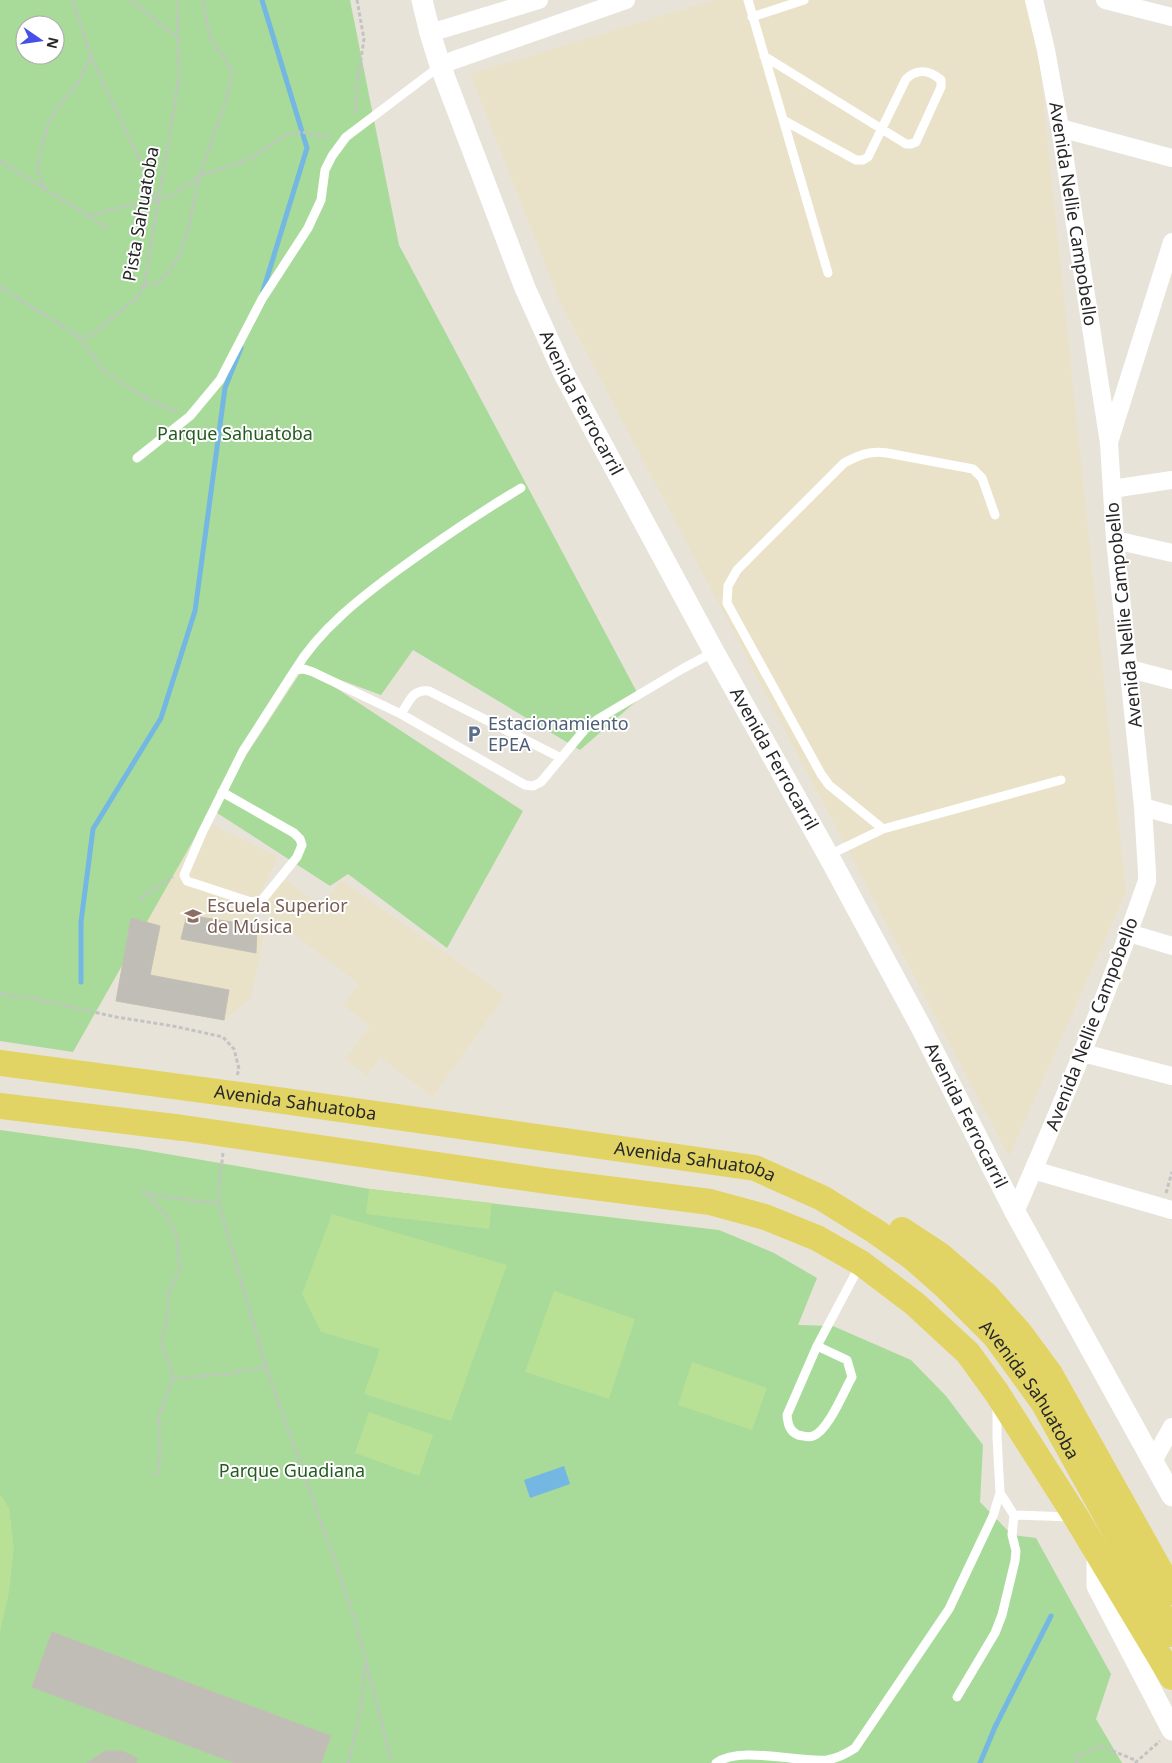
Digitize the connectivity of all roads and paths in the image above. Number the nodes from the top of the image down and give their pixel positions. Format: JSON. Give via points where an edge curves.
{"nodes":[{"id":1,"x":72,"y":0,"type":"edge"},
{"id":2,"x":130,"y":0,"type":"edge"},
{"id":3,"x":177,"y":0,"type":"edge"},
{"id":4,"x":203,"y":0,"type":"edge"},
{"id":5,"x":357,"y":0,"type":"edge"},
{"id":6,"x":422,"y":0,"type":"edge"},
{"id":7,"x":538,"y":0,"type":"edge"},
{"id":8,"x":748,"y":0,"type":"edge"},
{"id":9,"x":804,"y":0,"type":"edge"},
{"id":10,"x":1034,"y":0,"type":"edge"},
{"id":11,"x":1106,"y":0,"type":"edge"},
{"id":12,"x":619,"y":1,"type":"edge"},
{"id":13,"x":752,"y":16,"type":"junction"},
{"id":14,"x":1172,"y":18,"type":"edge"},
{"id":15,"x":430,"y":34,"type":"junction"},
{"id":16,"x":178,"y":38,"type":"junction"},
{"id":17,"x":91,"y":56,"type":"junction"},
{"id":18,"x":764,"y":56,"type":"junction"},
{"id":19,"x":440,"y":65,"type":"junction"},
{"id":20,"x":783,"y":120,"type":"junction"},
{"id":21,"x":1060,"y":128,"type":"junction"},
{"id":22,"x":357,"y":129,"type":"junction"},
{"id":23,"x":882,"y":130,"type":"junction"},
{"id":24,"x":346,"y":137,"type":"junction"},
{"id":25,"x":1172,"y":158,"type":"edge"},
{"id":26,"x":0,"y":161,"type":"edge"},
{"id":27,"x":200,"y":176,"type":"junction"},
{"id":28,"x":44,"y":188,"type":"junction"},
{"id":29,"x":158,"y":200,"type":"junction"},
{"id":30,"x":88,"y":216,"type":"junction"},
{"id":31,"x":108,"y":228,"type":"dead end"},
{"id":32,"x":1172,"y":242,"type":"edge"},
{"id":33,"x":828,"y":273,"type":"dead end"},
{"id":34,"x":144,"y":285,"type":"junction"},
{"id":35,"x":0,"y":287,"type":"edge"},
{"id":36,"x":78,"y":336,"type":"junction"},
{"id":37,"x":190,"y":416,"type":"junction"},
{"id":38,"x":1109,"y":443,"type":"junction"},
{"id":39,"x":137,"y":458,"type":"dead end"},
{"id":40,"x":1172,"y":480,"type":"edge"},
{"id":41,"x":521,"y":488,"type":"dead end"},
{"id":42,"x":1112,"y":489,"type":"junction"},
{"id":43,"x":996,"y":515,"type":"dead end"},
{"id":44,"x":1115,"y":540,"type":"junction"},
{"id":45,"x":1172,"y":553,"type":"edge"},
{"id":46,"x":714,"y":652,"type":"junction"},
{"id":47,"x":1130,"y":669,"type":"junction"},
{"id":48,"x":295,"y":670,"type":"junction"},
{"id":49,"x":1172,"y":680,"type":"edge"},
{"id":50,"x":402,"y":714,"type":"junction"},
{"id":51,"x":561,"y":758,"type":"junction"},
{"id":52,"x":1061,"y":780,"type":"dead end"},
{"id":53,"x":222,"y":792,"type":"junction"},
{"id":54,"x":1143,"y":808,"type":"junction"},
{"id":55,"x":1172,"y":815,"type":"edge"},
{"id":56,"x":883,"y":829,"type":"junction"},
{"id":57,"x":828,"y":855,"type":"junction"},
{"id":58,"x":1129,"y":933,"type":"junction"},
{"id":59,"x":1172,"y":946,"type":"edge"},
{"id":60,"x":0,"y":994,"type":"edge"},
{"id":61,"x":1083,"y":1053,"type":"junction"},
{"id":62,"x":0,"y":1063,"type":"edge"},
{"id":63,"x":1172,"y":1076,"type":"edge"},
{"id":64,"x":237,"y":1078,"type":"dead end"},
{"id":65,"x":0,"y":1106,"type":"edge"},
{"id":66,"x":225,"y":1144,"type":"dead end"},
{"id":67,"x":755,"y":1168,"type":"junction"},
{"id":68,"x":1033,"y":1170,"type":"junction"},
{"id":69,"x":144,"y":1189,"type":"dead end"},
{"id":70,"x":146,"y":1194,"type":"junction"},
{"id":71,"x":219,"y":1204,"type":"junction"},
{"id":72,"x":1172,"y":1210,"type":"edge"},
{"id":73,"x":1015,"y":1212,"type":"junction"},
{"id":74,"x":862,"y":1263,"type":"junction"},
{"id":75,"x":817,"y":1346,"type":"junction"},
{"id":76,"x":266,"y":1367,"type":"junction"},
{"id":77,"x":172,"y":1380,"type":"junction"},
{"id":78,"x":997,"y":1393,"type":"junction"},
{"id":79,"x":1172,"y":1427,"type":"edge"},
{"id":80,"x":1153,"y":1461,"type":"junction"},
{"id":81,"x":156,"y":1476,"type":"dead end"},
{"id":82,"x":1000,"y":1493,"type":"junction"},
{"id":83,"x":1172,"y":1496,"type":"edge"},
{"id":84,"x":1014,"y":1515,"type":"junction"},
{"id":85,"x":1076,"y":1517,"type":"junction"},
{"id":86,"x":1097,"y":1554,"type":"junction"},
{"id":87,"x":1172,"y":1592,"type":"edge"},
{"id":88,"x":1172,"y":1634,"type":"edge"},
{"id":89,"x":365,"y":1661,"type":"junction"},
{"id":90,"x":1172,"y":1677,"type":"edge"},
{"id":91,"x":957,"y":1697,"type":"dead end"},
{"id":92,"x":1169,"y":1733,"type":"edge"},
{"id":93,"x":1136,"y":1762,"type":"edge"},
{"id":94,"x":348,"y":1763,"type":"edge"},
{"id":95,"x":392,"y":1763,"type":"edge"},
{"id":96,"x":716,"y":1763,"type":"edge"},
{"id":97,"x":1077,"y":1763,"type":"edge"}],
"edges":[{"from":1,"to":17,"type":"path"},
{"from":2,"to":16,"type":"path"},
{"from":3,"to":16,"type":"path","name":"Pista Sahuatoba"},
{"from":4,"to":27,"type":"path","via":[[210,38],[232,70],[223,112]]},
{"from":5,"to":22,"type":"path","via":[[364,39],[356,92]]},
{"from":6,"to":15,"type":"street","name":"Avenida Ferrocarril"},
{"from":7,"to":15,"type":"street"},
{"from":8,"to":13,"type":"lane"},
{"from":9,"to":13,"type":"lane"},
{"from":10,"to":21,"type":"street","name":"Avenida Nellie Campobello"},
{"from":11,"to":14,"type":"street"},
{"from":12,"to":19,"type":"street"},
{"from":13,"to":18,"type":"lane"},
{"from":15,"to":19,"type":"street","name":"Avenida Ferrocarril"},
{"from":16,"to":29,"type":"path","name":"Pista Sahuatoba","via":[[179,79]]},
{"from":17,"to":28,"type":"path","via":[[77,85],[59,105],[47,126],[38,168]]},
{"from":17,"to":29,"type":"path"},
{"from":18,"to":20,"type":"lane"},
{"from":18,"to":23,"type":"lane"},
{"from":19,"to":22,"type":"lane"},
{"from":19,"to":46,"type":"street","name":"Avenida Ferrocarril","via":[[542,329]]},
{"from":20,"to":23,"type":"lane","via":[[856,160],[868,157]]},
{"from":20,"to":33,"type":"lane"},
{"from":21,"to":25,"type":"street"},
{"from":21,"to":38,"type":"street","name":"Avenida Nellie Campobello"},
{"from":22,"to":24,"type":"lane"},
{"from":23,"to":23,"type":"lane","via":[[906,144],[916,142],[941,87],[941,80],[919,70],[913,72],[906,79]]},
{"from":24,"to":27,"type":"path","via":[[302,132],[288,134],[251,158]]},
{"from":24,"to":37,"type":"lane","via":[[325,170],[321,200],[308,228],[262,299],[220,380]]},
{"from":26,"to":28,"type":"path"},
{"from":27,"to":29,"type":"path","via":[[172,195]]},
{"from":27,"to":34,"type":"path","via":[[186,238],[178,258],[157,284]]},
{"from":28,"to":30,"type":"path"},
{"from":29,"to":30,"type":"path"},
{"from":29,"to":34,"type":"path","name":"Pista Sahuatoba"},
{"from":30,"to":31,"type":"path"},
{"from":32,"to":38,"type":"street"},
{"from":34,"to":36,"type":"path","name":"Pista Sahuatoba","via":[[137,298],[97,331],[89,337]]},
{"from":35,"to":36,"type":"path"},
{"from":36,"to":37,"type":"path","via":[[105,372],[143,397]]},
{"from":37,"to":39,"type":"lane"},
{"from":38,"to":42,"type":"street","name":"Avenida Nellie Campobello"},
{"from":40,"to":42,"type":"street"},
{"from":41,"to":48,"type":"lane","via":[[472,518],[370,591],[316,641]]},
{"from":42,"to":44,"type":"street","name":"Avenida Nellie Campobello"},
{"from":43,"to":56,"type":"lane","via":[[982,478],[973,469],[888,452],[864,453],[844,463],[737,570],[728,586],[727,603],[821,774],[829,785]]},
{"from":44,"to":45,"type":"street"},
{"from":44,"to":47,"type":"street","name":"Avenida Nellie Campobello"},
{"from":46,"to":51,"type":"lane","via":[[598,719],[586,728]]},
{"from":46,"to":57,"type":"street","name":"Avenida Ferrocarril"},
{"from":47,"to":49,"type":"street"},
{"from":47,"to":54,"type":"street","name":"Avenida Nellie Campobello"},
{"from":48,"to":50,"type":"lane","via":[[313,672]]},
{"from":48,"to":53,"type":"lane","via":[[243,751]]},
{"from":50,"to":51,"type":"lane","via":[[416,692],[429,691]]},
{"from":50,"to":51,"type":"lane","via":[[525,785],[541,782]]},
{"from":52,"to":56,"type":"lane"},
{"from":53,"to":53,"type":"lane","via":[[185,879],[259,902],[298,857],[302,845],[300,839]]},
{"from":54,"to":55,"type":"street"},
{"from":54,"to":58,"type":"street","name":"Avenida Nellie Campobello","via":[[1146,881]]},
{"from":56,"to":57,"type":"lane"},
{"from":57,"to":73,"type":"street","name":"Avenida Ferrocarril","via":[[921,1027]]},
{"from":58,"to":59,"type":"street"},
{"from":58,"to":61,"type":"street","name":"Avenida Nellie Campobello"},
{"from":60,"to":64,"type":"path","via":[[223,1037],[234,1049],[239,1069]]},
{"from":61,"to":63,"type":"street"},
{"from":61,"to":68,"type":"street","name":"Avenida Nellie Campobello"},
{"from":62,"to":67,"type":"main road","name":"Avenida Sahuatoba"},
{"from":65,"to":74,"type":"main road","name":"Avenida Sahuatoba","via":[[183,1128],[546,1182],[710,1202],[765,1217],[817,1238]]},
{"from":66,"to":71,"type":"path","via":[[218,1188]]},
{"from":67,"to":87,"type":"main road","via":[[795,1171],[880,1214],[940,1255],[985,1294],[1050,1374]]},
{"from":67,"to":88,"type":"main road","name":"Avenida Sahuatoba","via":[[822,1198],[875,1231],[912,1257],[995,1336],[1043,1402]]},
{"from":68,"to":72,"type":"street"},
{"from":68,"to":73,"type":"street","name":"Avenida Nellie Campobello"},
{"from":69,"to":70,"type":"path"},
{"from":70,"to":71,"type":"path"},
{"from":70,"to":77,"type":"path","via":[[167,1216],[176,1233],[180,1269],[168,1293],[167,1321],[161,1344],[171,1367]]},
{"from":71,"to":76,"type":"path"},
{"from":73,"to":80,"type":"street","name":"Avenida Ferrocarril"},
{"from":74,"to":75,"type":"lane"},
{"from":74,"to":78,"type":"main road","name":"Avenida Sahuatoba","via":[[915,1304],[968,1353]]},
{"from":75,"to":75,"type":"lane","via":[[787,1416],[788,1425],[794,1433],[804,1437],[813,1436],[823,1429],[852,1377],[847,1360]]},
{"from":76,"to":77,"type":"path"},
{"from":76,"to":89,"type":"path","via":[[334,1556]]},
{"from":77,"to":81,"type":"path","via":[[159,1414],[160,1459]]},
{"from":78,"to":82,"type":"lane"},
{"from":78,"to":85,"type":"main road","name":"Avenida Sahuatoba"},
{"from":79,"to":80,"type":"street"},
{"from":80,"to":83,"type":"street","name":"Avenida Ferrocarril"},
{"from":82,"to":84,"type":"lane"},
{"from":82,"to":96,"type":"lane","via":[[950,1608],[855,1748],[826,1760],[737,1755]]},
{"from":84,"to":85,"type":"lane"},
{"from":84,"to":91,"type":"lane","via":[[1012,1534],[1016,1561],[1002,1615]]},
{"from":85,"to":86,"type":"main road","name":"Avenida Sahuatoba"},
{"from":86,"to":90,"type":"main road","name":"Avenida Sahuatoba"},
{"from":86,"to":92,"type":"street","via":[[1097,1586]]},
{"from":89,"to":94,"type":"path","via":[[360,1715]]},
{"from":89,"to":95,"type":"path"},
{"from":92,"to":93,"type":"path"},
{"from":93,"to":97,"type":"path","via":[[1100,1746],[1076,1757]]}]}
